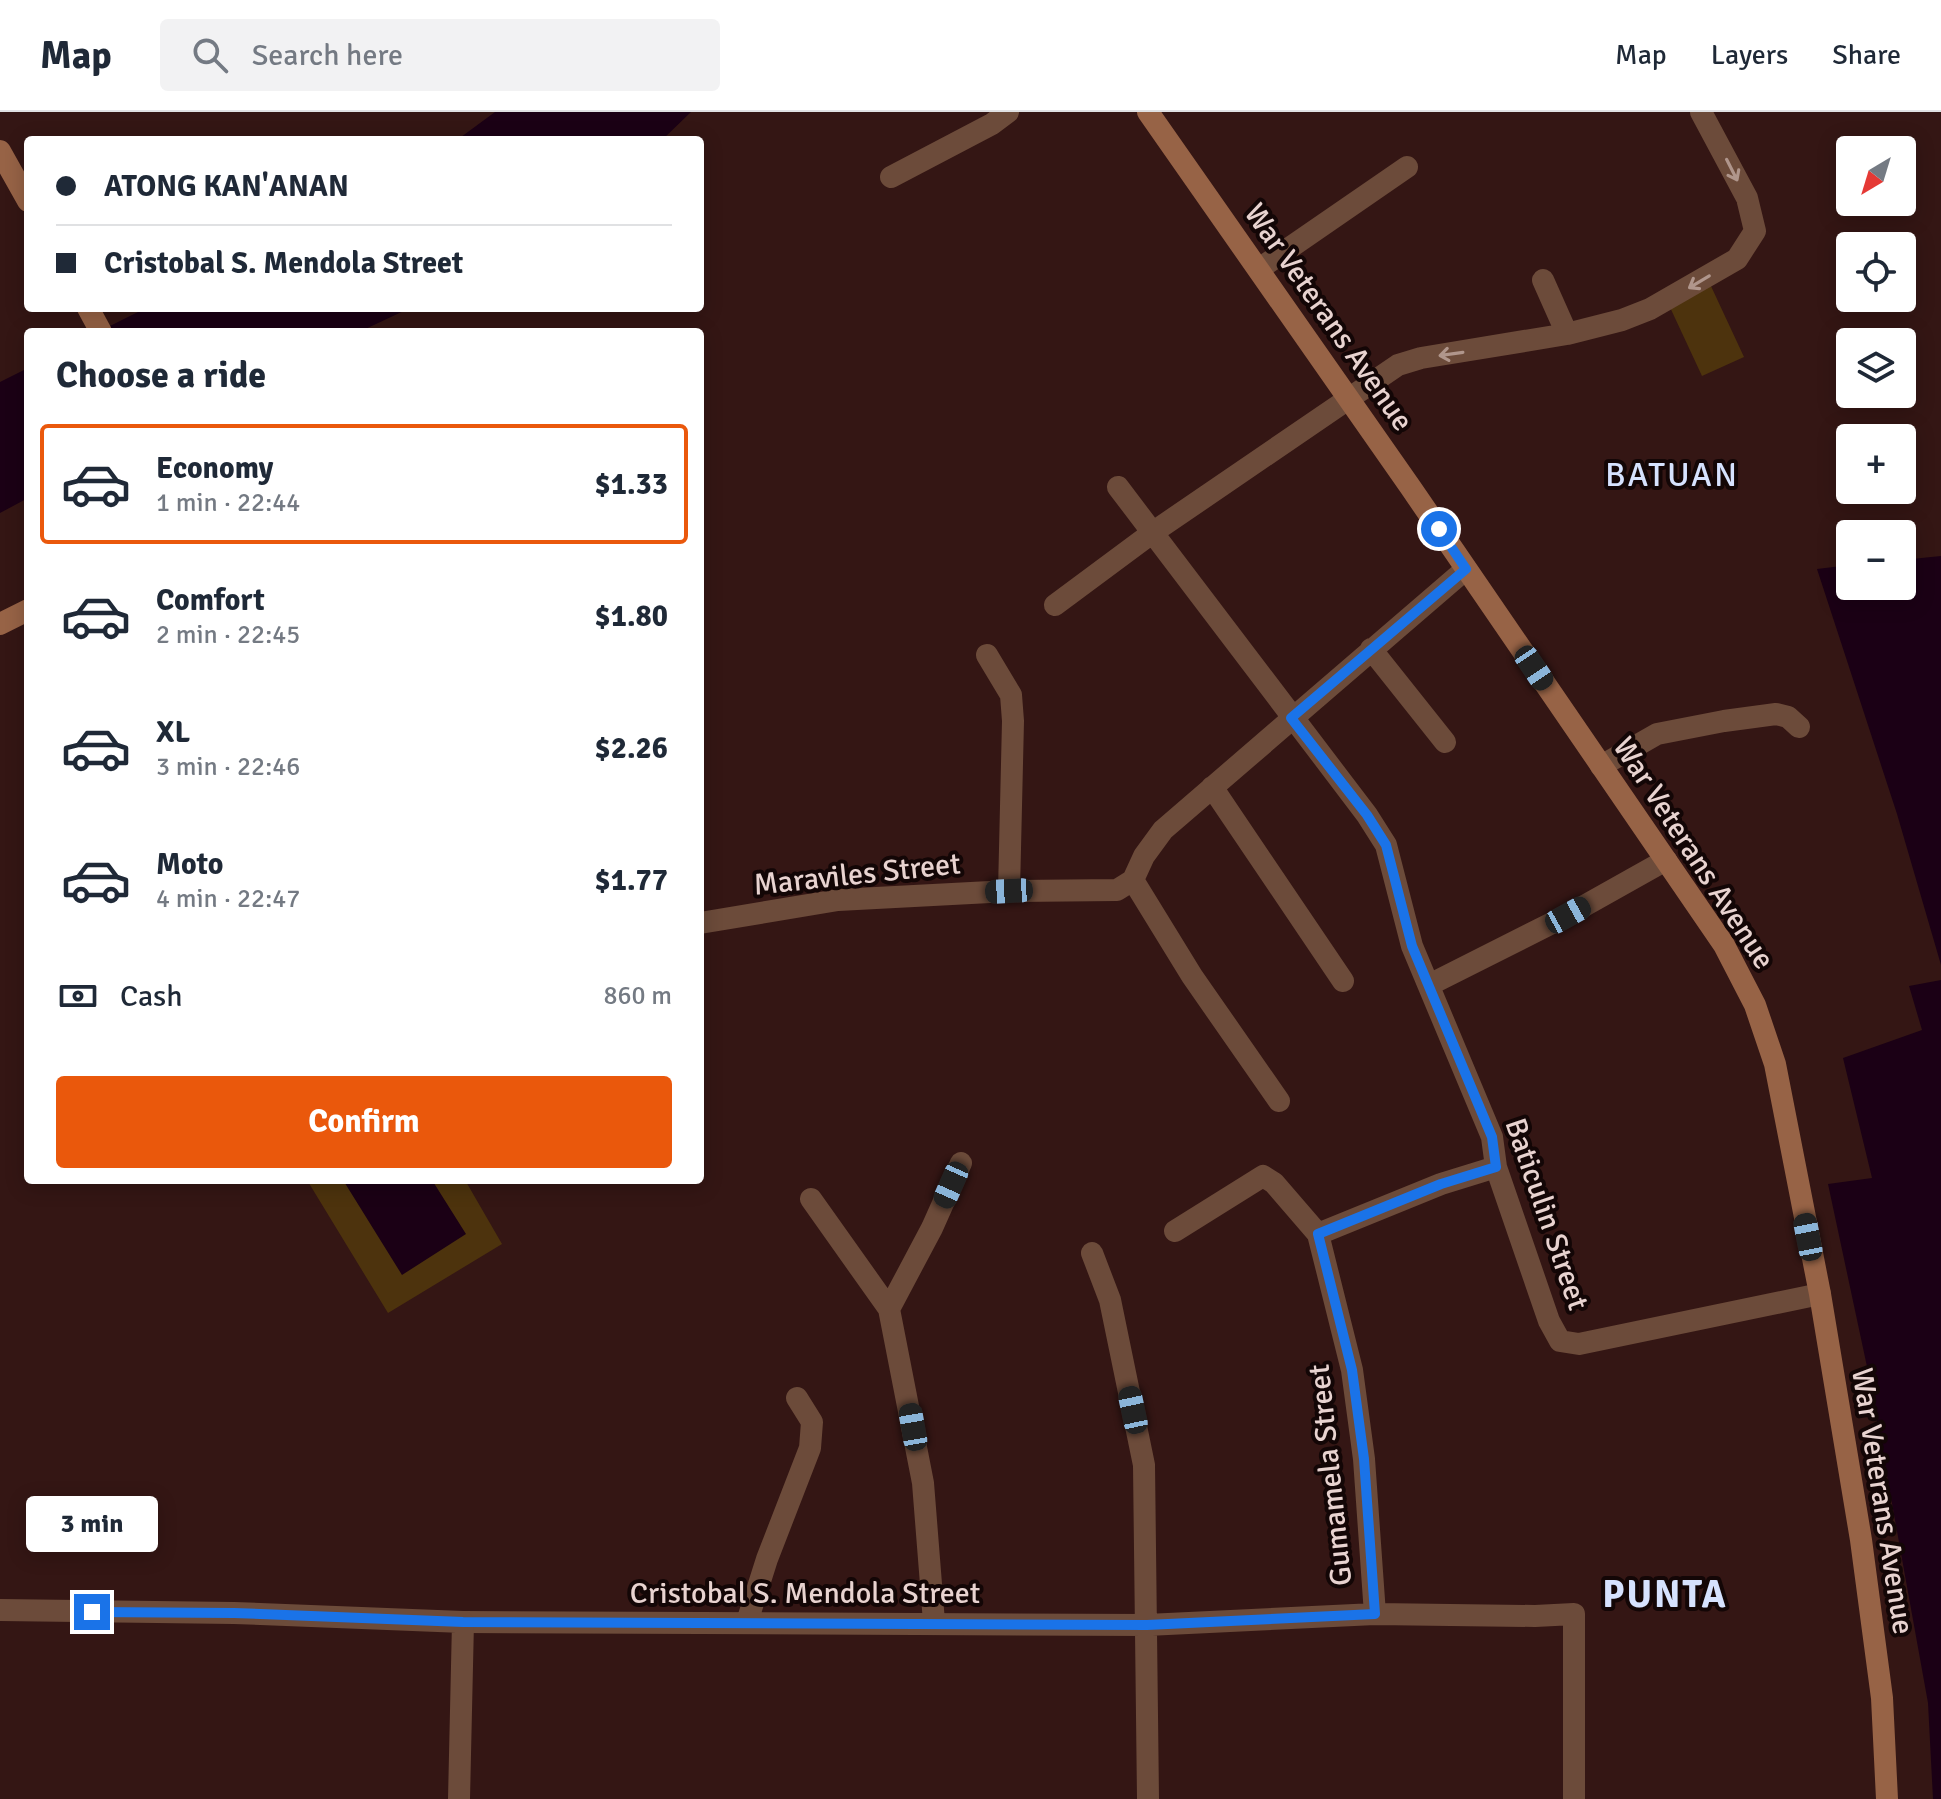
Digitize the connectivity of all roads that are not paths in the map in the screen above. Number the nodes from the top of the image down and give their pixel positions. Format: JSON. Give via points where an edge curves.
{"nodes":[{"id":1,"x":1008,"y":112,"type":"edge"},
{"id":2,"x":1148,"y":112,"type":"edge"},
{"id":3,"x":1701,"y":112,"type":"edge"},
{"id":4,"x":0,"y":151,"type":"edge"},
{"id":5,"x":1407,"y":167,"type":"dead end"},
{"id":6,"x":891,"y":177,"type":"dead end"},
{"id":7,"x":24,"y":194,"type":"edge"},
{"id":8,"x":1259,"y":269,"type":"junction"},
{"id":9,"x":1543,"y":280,"type":"dead end"},
{"id":10,"x":1567,"y":334,"type":"junction"},
{"id":11,"x":1349,"y":401,"type":"junction"},
{"id":12,"x":1118,"y":487,"type":"dead end"},
{"id":13,"x":1152,"y":533,"type":"junction"},
{"id":14,"x":1466,"y":569,"type":"junction"},
{"id":15,"x":1055,"y":605,"type":"dead end"},
{"id":16,"x":24,"y":612,"type":"edge"},
{"id":17,"x":0,"y":624,"type":"edge"},
{"id":18,"x":1371,"y":649,"type":"junction"},
{"id":19,"x":987,"y":655,"type":"dead end"},
{"id":20,"x":1291,"y":718,"type":"junction"},
{"id":21,"x":1799,"y":727,"type":"dead end"},
{"id":22,"x":1445,"y":742,"type":"dead end"},
{"id":23,"x":1601,"y":766,"type":"junction"},
{"id":24,"x":1212,"y":787,"type":"junction"},
{"id":25,"x":1666,"y":860,"type":"junction"},
{"id":26,"x":1133,"y":880,"type":"junction"},
{"id":27,"x":1009,"y":891,"type":"junction"},
{"id":28,"x":704,"y":922,"type":"edge"},
{"id":29,"x":1343,"y":981,"type":"dead end"},
{"id":30,"x":1429,"y":985,"type":"junction"},
{"id":31,"x":1279,"y":1101,"type":"dead end"},
{"id":32,"x":961,"y":1163,"type":"dead end"},
{"id":33,"x":1496,"y":1167,"type":"junction"},
{"id":34,"x":811,"y":1199,"type":"dead end"},
{"id":35,"x":1175,"y":1231,"type":"dead end"},
{"id":36,"x":1318,"y":1234,"type":"junction"},
{"id":37,"x":1092,"y":1253,"type":"dead end"},
{"id":38,"x":1820,"y":1294,"type":"junction"},
{"id":39,"x":889,"y":1309,"type":"junction"},
{"id":40,"x":797,"y":1398,"type":"dead end"},
{"id":41,"x":0,"y":1593,"type":"edge"},
{"id":42,"x":0,"y":1610,"type":"edge"},
{"id":43,"x":35,"y":1612,"type":"junction"},
{"id":44,"x":1375,"y":1614,"type":"junction"},
{"id":45,"x":463,"y":1622,"type":"junction"},
{"id":46,"x":747,"y":1622,"type":"junction"},
{"id":47,"x":934,"y":1622,"type":"junction"},
{"id":48,"x":1147,"y":1625,"type":"junction"},
{"id":49,"x":459,"y":1799,"type":"edge"},
{"id":50,"x":1148,"y":1799,"type":"edge"},
{"id":51,"x":1574,"y":1799,"type":"edge"},
{"id":52,"x":1887,"y":1799,"type":"edge"}],
"edges":[{"from":1,"to":6,"type":"street"},
{"from":2,"to":8,"type":"main road","name":"War Veterans Avenue"},
{"from":3,"to":10,"type":"street","one_way":true,"via":[[1747,198],[1755,231],[1737,259],[1671,298],[1622,320]]},
{"from":4,"to":7,"type":"main road"},
{"from":5,"to":8,"type":"street"},
{"from":8,"to":11,"type":"main road","name":"War Veterans Avenue"},
{"from":9,"to":10,"type":"street"},
{"from":10,"to":11,"type":"street","one_way":true,"via":[[1398,365]]},
{"from":11,"to":13,"type":"street"},
{"from":11,"to":14,"type":"main road","name":"War Veterans Avenue"},
{"from":12,"to":13,"type":"street","name":"Baticulin Street"},
{"from":13,"to":15,"type":"street"},
{"from":13,"to":20,"type":"street","name":"Baticulin Street"},
{"from":14,"to":18,"type":"street"},
{"from":14,"to":23,"type":"main road","name":"War Veterans Avenue"},
{"from":16,"to":17,"type":"main road"},
{"from":18,"to":20,"type":"street"},
{"from":18,"to":22,"type":"street"},
{"from":19,"to":27,"type":"street","via":[[1011,695]]},
{"from":20,"to":24,"type":"street"},
{"from":20,"to":30,"type":"street","name":"Baticulin Street","via":[[1386,845],[1412,946]]},
{"from":21,"to":23,"type":"street","via":[[1776,714],[1686,727],[1657,734]]},
{"from":23,"to":25,"type":"main road","name":"War Veterans Avenue"},
{"from":24,"to":26,"type":"street","via":[[1163,830]]},
{"from":24,"to":29,"type":"street"},
{"from":25,"to":30,"type":"street"},
{"from":25,"to":38,"type":"main road","name":"War Veterans Avenue","via":[[1724,945],[1755,1005],[1775,1064]]},
{"from":26,"to":27,"type":"street","name":"Maraviles Street","via":[[1117,890]]},
{"from":26,"to":31,"type":"street"},
{"from":27,"to":28,"type":"street","name":"Maraviles Street","via":[[838,900]]},
{"from":30,"to":33,"type":"street","name":"Baticulin Street","via":[[1492,1137]]},
{"from":32,"to":39,"type":"street"},
{"from":33,"to":36,"type":"street"},
{"from":33,"to":38,"type":"street","name":"Baticulin Street","via":[[1560,1341],[1579,1344]]},
{"from":34,"to":39,"type":"street"},
{"from":35,"to":36,"type":"street","via":[[1263,1176]]},
{"from":36,"to":44,"type":"street","name":"Gumamela Street","via":[[1352,1370]]},
{"from":37,"to":48,"type":"street","via":[[1110,1300],[1144,1465]]},
{"from":38,"to":52,"type":"main road","name":"War Veterans Avenue","via":[[1882,1698]]},
{"from":39,"to":47,"type":"street","via":[[923,1483]]},
{"from":40,"to":46,"type":"street","via":[[812,1422],[810,1448]]},
{"from":41,"to":43,"type":"street","name":"Cristobal S. Mendola Street"},
{"from":42,"to":43,"type":"street","name":"Cristobal S. Mendola Street"},
{"from":43,"to":45,"type":"street","name":"Cristobal S. Mendola Street"},
{"from":44,"to":48,"type":"street","name":"Cristobal S. Mendola Street"},
{"from":44,"to":51,"type":"street","name":"Cristobal S. Mendola Street","via":[[1574,1614]]},
{"from":45,"to":46,"type":"street","name":"Cristobal S. Mendola Street"},
{"from":45,"to":49,"type":"street"},
{"from":46,"to":47,"type":"street","name":"Cristobal S. Mendola Street"},
{"from":47,"to":48,"type":"street","name":"Cristobal S. Mendola Street"},
{"from":48,"to":50,"type":"street"}]}
